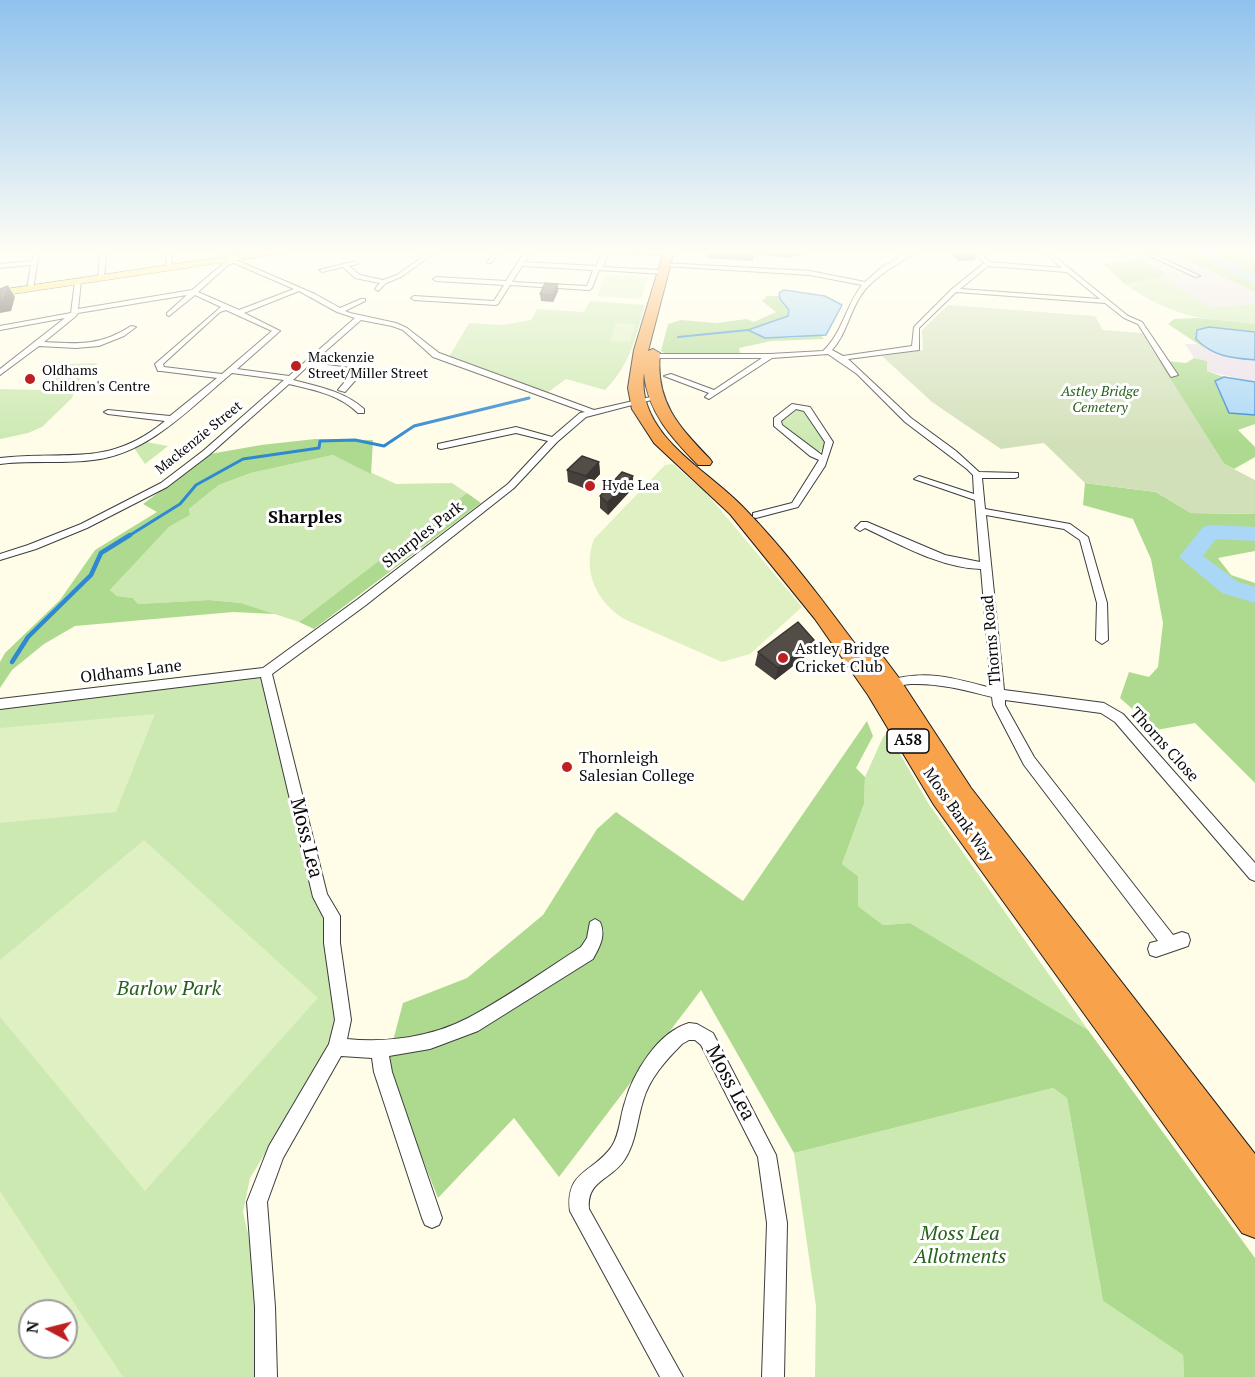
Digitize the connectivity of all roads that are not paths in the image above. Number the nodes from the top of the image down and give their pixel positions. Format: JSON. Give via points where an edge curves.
{"nodes":[{"id":1,"x":64,"y":315,"type":"edge"},
{"id":2,"x":72,"y":315,"type":"edge"},
{"id":3,"x":213,"y":315,"type":"edge"},
{"id":4,"x":243,"y":315,"type":"edge"},
{"id":5,"x":351,"y":315,"type":"edge"},
{"id":6,"x":652,"y":315,"type":"edge"},
{"id":7,"x":660,"y":315,"type":"edge"},
{"id":8,"x":846,"y":315,"type":"edge"},
{"id":9,"x":929,"y":315,"type":"edge"},
{"id":10,"x":1124,"y":315,"type":"edge"},
{"id":11,"x":359,"y":318,"type":"junction"},
{"id":12,"x":133,"y":327,"type":"dead end"},
{"id":13,"x":0,"y":328,"type":"edge"},
{"id":14,"x":38,"y":344,"type":"junction"},
{"id":15,"x":826,"y":352,"type":"junction"},
{"id":16,"x":652,"y":356,"type":"junction"},
{"id":17,"x":770,"y":356,"type":"junction"},
{"id":18,"x":843,"y":358,"type":"junction"},
{"id":19,"x":306,"y":365,"type":"junction"},
{"id":20,"x":0,"y":373,"type":"edge"},
{"id":21,"x":225,"y":373,"type":"junction"},
{"id":22,"x":1174,"y":375,"type":"dead end"},
{"id":23,"x":668,"y":376,"type":"dead end"},
{"id":24,"x":289,"y":380,"type":"junction"},
{"id":25,"x":342,"y":390,"type":"dead end"},
{"id":26,"x":648,"y":404,"type":"junction"},
{"id":27,"x":108,"y":412,"type":"dead end"},
{"id":28,"x":361,"y":412,"type":"dead end"},
{"id":29,"x":590,"y":412,"type":"junction"},
{"id":30,"x":171,"y":419,"type":"junction"},
{"id":31,"x":554,"y":440,"type":"junction"},
{"id":32,"x":441,"y":446,"type":"dead end"},
{"id":33,"x":824,"y":459,"type":"junction"},
{"id":34,"x":0,"y":461,"type":"edge"},
{"id":35,"x":1015,"y":475,"type":"dead end"},
{"id":36,"x":977,"y":476,"type":"junction"},
{"id":37,"x":919,"y":479,"type":"dead end"},
{"id":38,"x":978,"y":498,"type":"junction"},
{"id":39,"x":979,"y":511,"type":"junction"},
{"id":40,"x":756,"y":515,"type":"junction"},
{"id":41,"x":860,"y":528,"type":"dead end"},
{"id":42,"x":0,"y":557,"type":"edge"},
{"id":43,"x":984,"y":566,"type":"junction"},
{"id":44,"x":1102,"y":640,"type":"dead end"},
{"id":45,"x":266,"y":672,"type":"junction"},
{"id":46,"x":883,"y":687,"type":"junction"},
{"id":47,"x":997,"y":694,"type":"junction"},
{"id":48,"x":0,"y":704,"type":"edge"},
{"id":49,"x":1255,"y":874,"type":"edge"},
{"id":50,"x":596,"y":927,"type":"dead end"},
{"id":51,"x":1169,"y":944,"type":"dead end"},
{"id":52,"x":337,"y":1047,"type":"junction"},
{"id":53,"x":379,"y":1049,"type":"junction"},
{"id":54,"x":1255,"y":1183,"type":"edge"},
{"id":55,"x":432,"y":1218,"type":"dead end"},
{"id":56,"x":1255,"y":1220,"type":"edge"},
{"id":57,"x":266,"y":1377,"type":"edge"},
{"id":58,"x":672,"y":1377,"type":"edge"},
{"id":59,"x":773,"y":1377,"type":"edge"}],
"edges":[{"from":1,"to":13,"type":"street"},
{"from":2,"to":14,"type":"street"},
{"from":3,"to":21,"type":"street","via":[[159,364],[161,369]]},
{"from":4,"to":21,"type":"street","via":[[277,331]]},
{"from":5,"to":11,"type":"street"},
{"from":6,"to":26,"type":"highway","via":[[635,388]]},
{"from":7,"to":16,"type":"highway","name":"Moss Bank Way","number":"A58"},
{"from":8,"to":15,"type":"street"},
{"from":9,"to":18,"type":"street","via":[[916,328],[916,348]]},
{"from":10,"to":22,"type":"street","via":[[1140,324]]},
{"from":11,"to":19,"type":"street","name":"Mackenzie Street"},
{"from":11,"to":29,"type":"street","via":[[394,324],[436,355]]},
{"from":12,"to":14,"type":"street","via":[[116,340],[96,346]]},
{"from":14,"to":20,"type":"street"},
{"from":15,"to":17,"type":"street"},
{"from":15,"to":18,"type":"street"},
{"from":16,"to":17,"type":"street"},
{"from":16,"to":26,"type":"highway","name":"Moss Bank Way","number":"A58"},
{"from":17,"to":23,"type":"street","via":[[712,395]]},
{"from":18,"to":36,"type":"street","via":[[907,419]]},
{"from":19,"to":24,"type":"street","name":"Mackenzie Street"},
{"from":19,"to":25,"type":"street","via":[[356,371]]},
{"from":21,"to":24,"type":"street"},
{"from":21,"to":30,"type":"street"},
{"from":24,"to":28,"type":"street","via":[[344,397]]},
{"from":24,"to":42,"type":"street","name":"Mackenzie Street","via":[[164,485],[84,526]]},
{"from":26,"to":29,"type":"street"},
{"from":26,"to":40,"type":"highway","name":"Moss Bank Way","number":"A58"},
{"from":26,"to":46,"type":"highway","name":"Moss Bank Way","number":"A58","via":[[660,440],[716,490],[766,544]]},
{"from":27,"to":30,"type":"street"},
{"from":29,"to":31,"type":"street","name":"Sharples Park"},
{"from":30,"to":34,"type":"street","via":[[138,442],[91,458]]},
{"from":31,"to":32,"type":"street","via":[[516,430]]},
{"from":31,"to":45,"type":"street","name":"Sharples Park","via":[[511,486]]},
{"from":33,"to":33,"type":"street","via":[[830,442],[807,410],[795,406],[777,420],[778,426]]},
{"from":33,"to":40,"type":"street","via":[[795,505]]},
{"from":35,"to":36,"type":"street"},
{"from":36,"to":38,"type":"street","name":"Thorns Road"},
{"from":37,"to":38,"type":"street"},
{"from":38,"to":39,"type":"street","name":"Thorns Road"},
{"from":39,"to":43,"type":"street","name":"Thorns Road"},
{"from":39,"to":44,"type":"street","via":[[1067,526],[1080,533],[1102,603]]},
{"from":40,"to":46,"type":"highway","name":"Moss Bank Way","number":"A58","via":[[837,612]]},
{"from":41,"to":43,"type":"street","via":[[864,524],[945,557]]},
{"from":43,"to":47,"type":"street","name":"Thorns Road"},
{"from":45,"to":48,"type":"street","name":"Oldhams Lane"},
{"from":45,"to":52,"type":"street","name":"Moss Lea","via":[[320,897],[332,916],[343,1020]]},
{"from":46,"to":47,"type":"street","name":"Thorns Close","via":[[908,679],[929,678]]},
{"from":46,"to":54,"type":"highway","name":"Moss Bank Way","number":"A58"},
{"from":46,"to":56,"type":"highway","name":"Moss Bank Way","number":"A58","via":[[943,797]]},
{"from":47,"to":49,"type":"street","name":"Thorns Close","via":[[1111,711]]},
{"from":47,"to":51,"type":"street","name":"Thorns Road","via":[[1029,761]]},
{"from":50,"to":53,"type":"street","via":[[595,940],[587,953],[472,1026],[430,1041]]},
{"from":52,"to":53,"type":"street"},
{"from":52,"to":57,"type":"street","name":"Moss Lea","via":[[276,1153],[257,1202]]},
{"from":53,"to":55,"type":"street","via":[[383,1072]]},
{"from":58,"to":59,"type":"street","name":"Moss Lea","via":[[580,1211],[577,1199],[587,1177],[606,1166],[624,1143],[636,1093],[652,1063],[681,1033],[690,1030],[707,1039],[767,1155],[777,1223]]}]}
